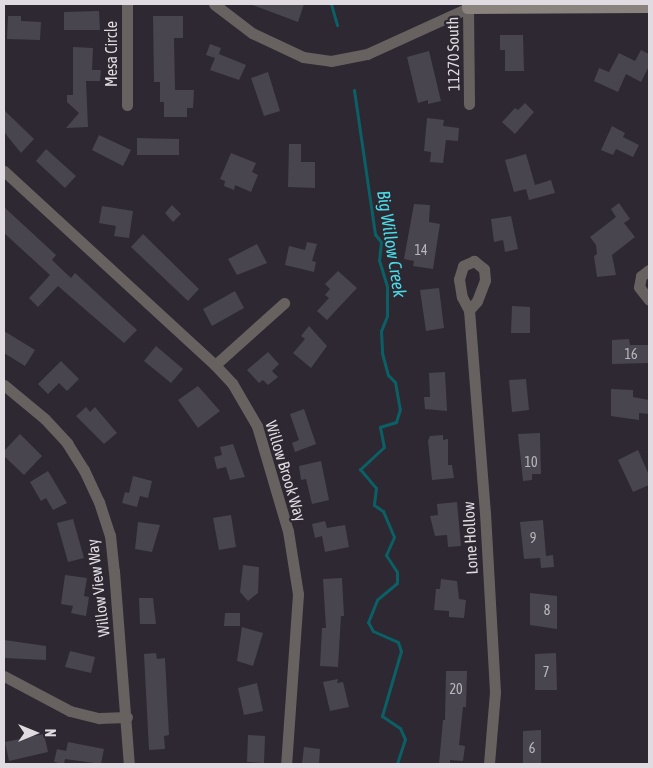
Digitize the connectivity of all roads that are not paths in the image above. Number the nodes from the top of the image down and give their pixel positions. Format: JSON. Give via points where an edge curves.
{"nodes":[{"id":1,"x":127,"y":4,"type":"edge"},
{"id":2,"x":214,"y":4,"type":"edge"},
{"id":3,"x":468,"y":6,"type":"edge"},
{"id":4,"x":649,"y":7,"type":"edge"},
{"id":5,"x":127,"y":104,"type":"dead end"},
{"id":6,"x":469,"y":104,"type":"dead end"},
{"id":7,"x":4,"y":171,"type":"edge"},
{"id":8,"x":649,"y":270,"type":"edge"},
{"id":9,"x":649,"y":300,"type":"edge"},
{"id":10,"x":284,"y":303,"type":"dead end"},
{"id":11,"x":469,"y":310,"type":"dead end"},
{"id":12,"x":215,"y":365,"type":"junction"},
{"id":13,"x":4,"y":385,"type":"edge"},
{"id":14,"x":4,"y":676,"type":"edge"},
{"id":15,"x":127,"y":717,"type":"junction"},
{"id":16,"x":129,"y":764,"type":"edge"},
{"id":17,"x":286,"y":764,"type":"edge"},
{"id":18,"x":489,"y":764,"type":"edge"}],
"edges":[{"from":1,"to":5,"type":"street","name":"Mesa Circle"},
{"from":2,"to":3,"type":"street","via":[[252,34],[303,56],[331,61],[367,54]]},
{"from":3,"to":4,"type":"street"},
{"from":3,"to":6,"type":"street","name":"11270 South"},
{"from":7,"to":12,"type":"street","name":"Willow Brook Way"},
{"from":8,"to":9,"type":"street","via":[[642,276],[639,286]]},
{"from":10,"to":12,"type":"street"},
{"from":11,"to":18,"type":"street","name":"Lone Hollow","via":[[494,692]]},
{"from":12,"to":17,"type":"street","name":"Willow Brook Way","via":[[232,382],[257,426],[267,452],[294,562],[298,626]]},
{"from":13,"to":15,"type":"street","name":"Willow View Way","via":[[45,419],[67,443],[99,502],[111,544]]},
{"from":14,"to":15,"type":"street","via":[[78,713],[100,718]]},
{"from":15,"to":16,"type":"street","name":"Willow View Way"}]}
